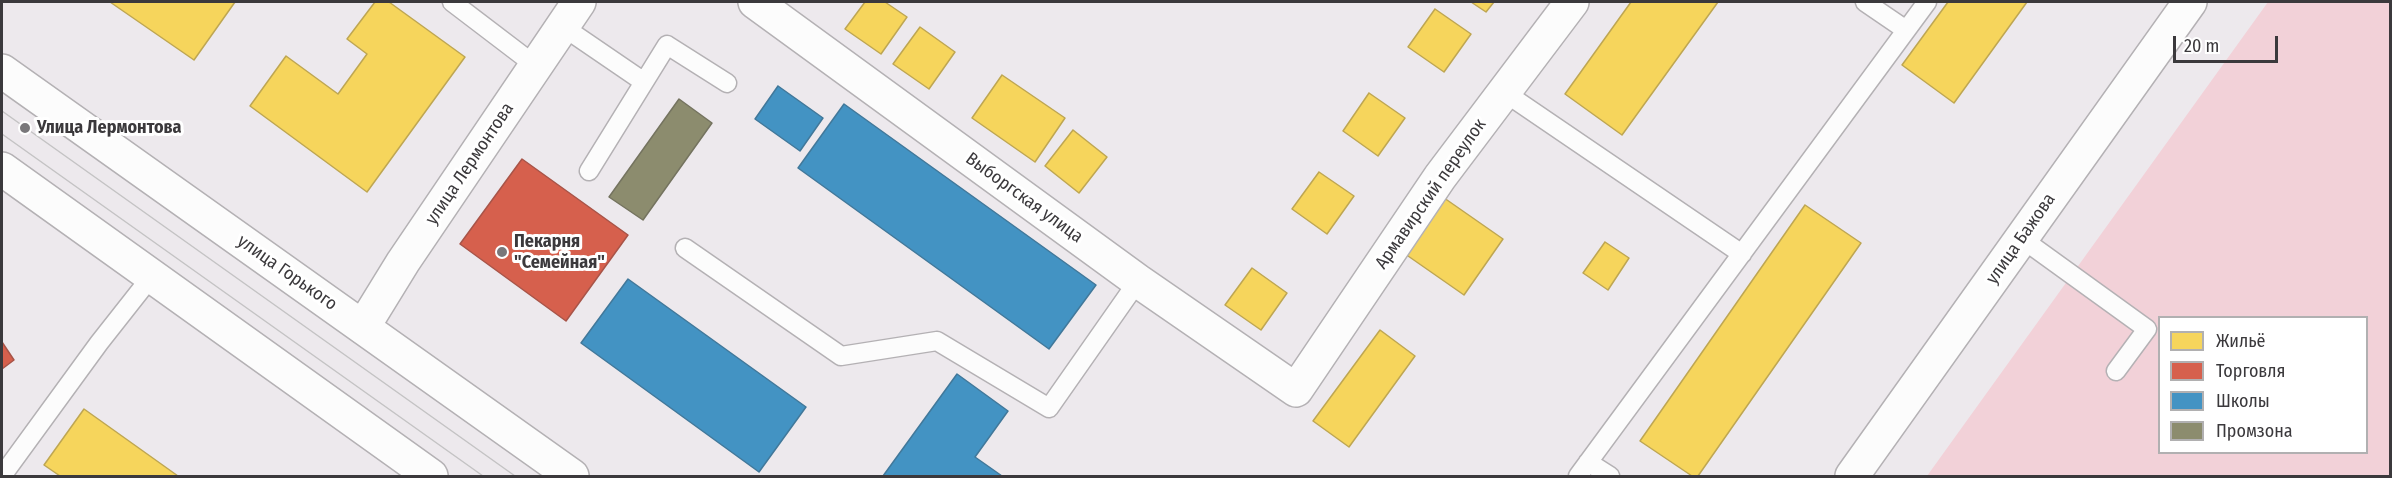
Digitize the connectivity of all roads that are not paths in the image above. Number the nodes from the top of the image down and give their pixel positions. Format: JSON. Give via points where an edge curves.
{"nodes":[{"id":1,"x":452,"y":2,"type":"edge"},
{"id":2,"x":755,"y":2,"type":"edge"},
{"id":3,"x":1572,"y":2,"type":"edge"},
{"id":4,"x":1865,"y":2,"type":"edge"},
{"id":5,"x":1927,"y":2,"type":"edge"},
{"id":6,"x":2190,"y":2,"type":"edge"},
{"id":7,"x":571,"y":14,"type":"edge"},
{"id":8,"x":1906,"y":30,"type":"junction"},
{"id":9,"x":536,"y":66,"type":"junction"},
{"id":10,"x":2,"y":71,"type":"edge"},
{"id":11,"x":644,"y":82,"type":"junction"},
{"id":12,"x":727,"y":83,"type":"dead end"},
{"id":13,"x":1504,"y":92,"type":"junction"},
{"id":14,"x":2,"y":169,"type":"edge"},
{"id":15,"x":588,"y":171,"type":"dead end"},
{"id":16,"x":2021,"y":238,"type":"junction"},
{"id":17,"x":685,"y":248,"type":"dead end"},
{"id":18,"x":1742,"y":254,"type":"junction"},
{"id":19,"x":152,"y":277,"type":"junction"},
{"id":20,"x":1138,"y":281,"type":"junction"},
{"id":21,"x":363,"y":327,"type":"junction"},
{"id":22,"x":2116,"y":371,"type":"dead end"},
{"id":23,"x":1296,"y":390,"type":"joint"},
{"id":24,"x":1583,"y":469,"type":"edge"},
{"id":25,"x":2,"y":477,"type":"edge"},
{"id":26,"x":431,"y":477,"type":"edge"},
{"id":27,"x":572,"y":477,"type":"edge"},
{"id":28,"x":1610,"y":477,"type":"edge"},
{"id":29,"x":1852,"y":477,"type":"edge"}],
"edges":[{"from":1,"to":9,"type":"lane"},
{"from":2,"to":20,"type":"street","name":"Выборгская улица"},
{"from":3,"to":13,"type":"street","name":"Армавирский переулок"},
{"from":4,"to":8,"type":"lane"},
{"from":5,"to":8,"type":"lane"},
{"from":6,"to":16,"type":"street","name":"улица Бажова"},
{"from":7,"to":9,"type":"street","name":"улица Лермонтова"},
{"from":7,"to":11,"type":"lane"},
{"from":8,"to":18,"type":"lane"},
{"from":9,"to":21,"type":"street","name":"улица Лермонтова"},
{"from":10,"to":21,"type":"street","name":"улица Горького"},
{"from":11,"to":12,"type":"lane","via":[[668,45]]},
{"from":11,"to":15,"type":"lane"},
{"from":13,"to":18,"type":"lane"},
{"from":13,"to":23,"type":"street","name":"Армавирский переулок","via":[[1440,177]]},
{"from":14,"to":19,"type":"street"},
{"from":16,"to":22,"type":"lane","via":[[2147,329]]},
{"from":16,"to":29,"type":"street","name":"улица Бажова"},
{"from":17,"to":20,"type":"lane","via":[[841,356],[937,341],[1049,408]]},
{"from":18,"to":24,"type":"lane"},
{"from":19,"to":25,"type":"lane"},
{"from":19,"to":26,"type":"street"},
{"from":20,"to":23,"type":"street","name":"Выборгская улица"},
{"from":21,"to":27,"type":"street","name":"улица Горького"},
{"from":24,"to":28,"type":"lane"}]}
